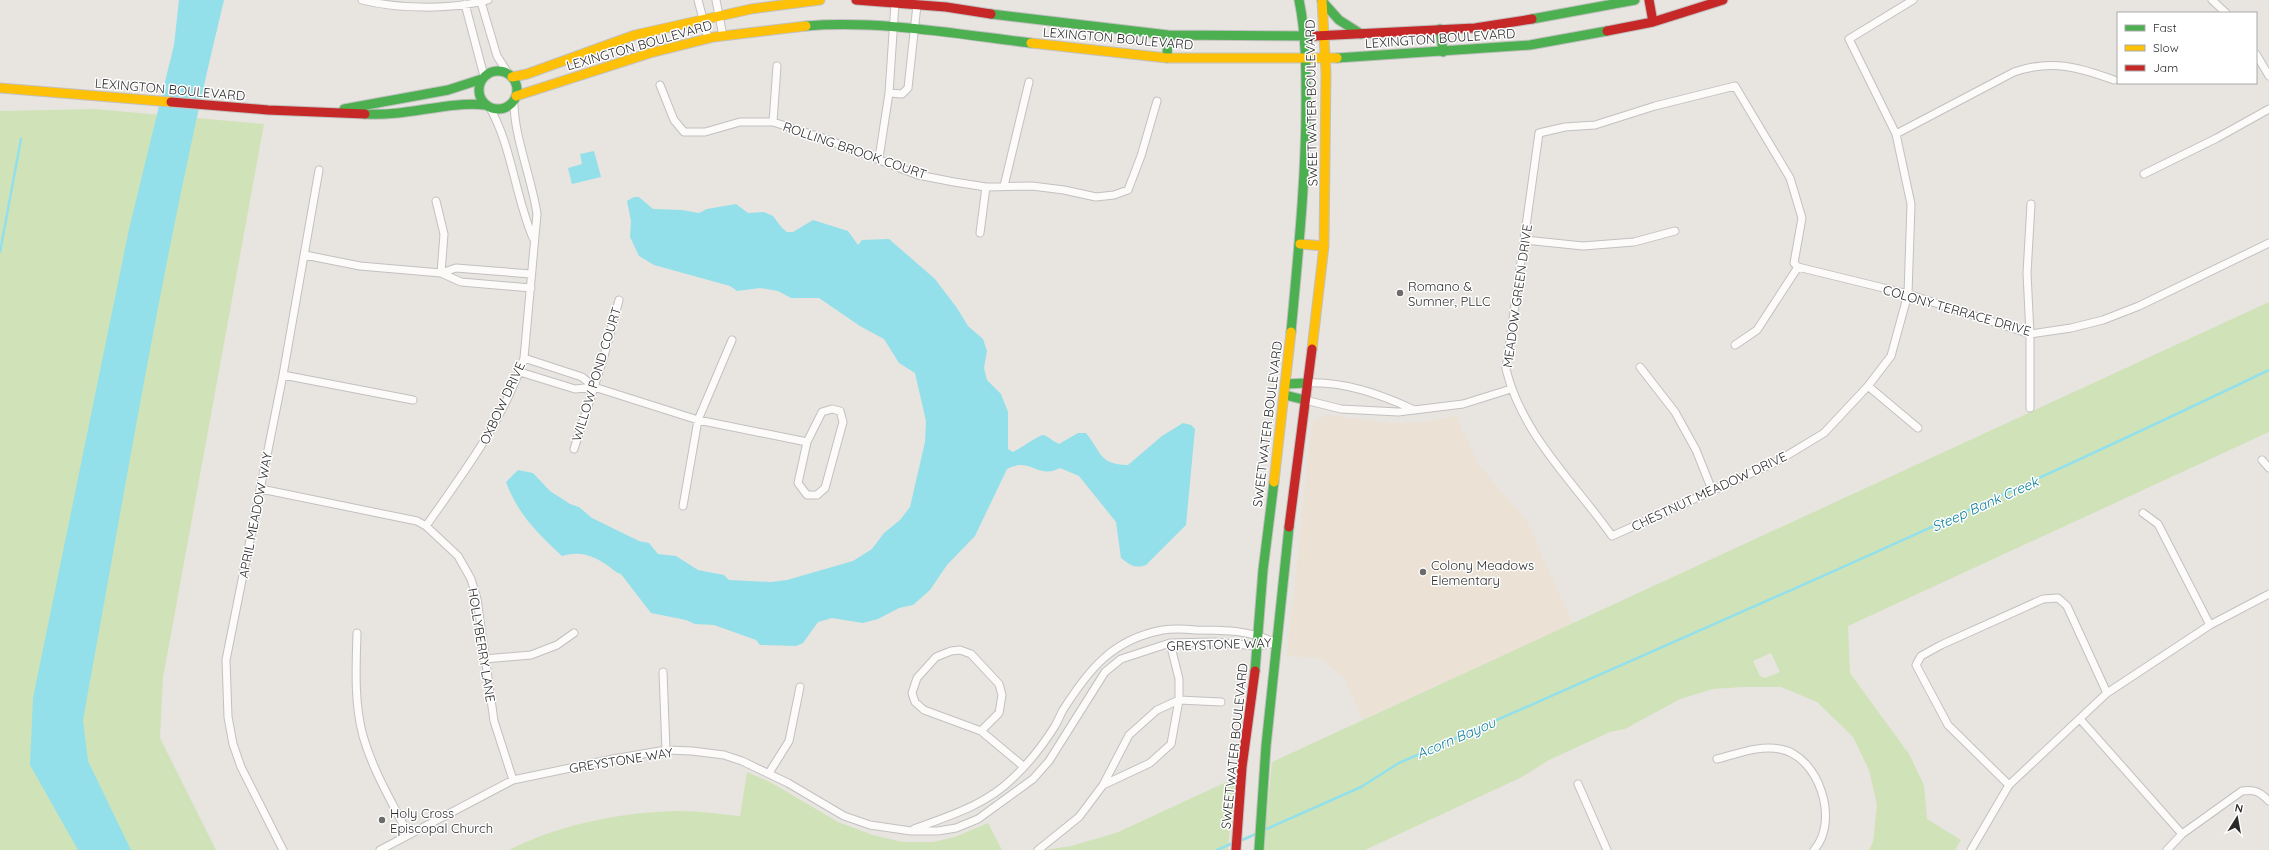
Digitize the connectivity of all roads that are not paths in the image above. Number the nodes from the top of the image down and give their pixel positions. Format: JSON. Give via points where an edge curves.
{"nodes":[{"id":1,"x":362,"y":0,"type":"edge"},
{"id":2,"x":698,"y":0,"type":"edge"},
{"id":3,"x":716,"y":0,"type":"edge"},
{"id":4,"x":820,"y":0,"type":"edge"},
{"id":5,"x":856,"y":0,"type":"edge"},
{"id":6,"x":1299,"y":0,"type":"edge"},
{"id":7,"x":1634,"y":0,"type":"edge"},
{"id":8,"x":1649,"y":0,"type":"edge"},
{"id":9,"x":1722,"y":0,"type":"edge"},
{"id":10,"x":1913,"y":0,"type":"edge"},
{"id":11,"x":2212,"y":0,"type":"edge"},
{"id":12,"x":484,"y":1,"type":"edge"},
{"id":13,"x":1322,"y":1,"type":"edge"},
{"id":14,"x":895,"y":3,"type":"junction"},
{"id":15,"x":465,"y":4,"type":"junction"},
{"id":16,"x":917,"y":5,"type":"junction"},
{"id":17,"x":2225,"y":12,"type":"edge"},
{"id":18,"x":719,"y":15,"type":"junction"},
{"id":19,"x":702,"y":19,"type":"junction"},
{"id":20,"x":1653,"y":22,"type":"junction"},
{"id":21,"x":894,"y":27,"type":"junction"},
{"id":22,"x":1440,"y":29,"type":"junction"},
{"id":23,"x":914,"y":30,"type":"junction"},
{"id":24,"x":1361,"y":34,"type":"junction"},
{"id":25,"x":1168,"y":35,"type":"junction"},
{"id":26,"x":1304,"y":35,"type":"junction"},
{"id":27,"x":1324,"y":35,"type":"junction"},
{"id":28,"x":722,"y":36,"type":"junction"},
{"id":29,"x":708,"y":38,"type":"junction"},
{"id":30,"x":1443,"y":52,"type":"junction"},
{"id":31,"x":2257,"y":56,"type":"edge"},
{"id":32,"x":1167,"y":58,"type":"junction"},
{"id":33,"x":1305,"y":58,"type":"junction"},
{"id":34,"x":1325,"y":58,"type":"junction"},
{"id":35,"x":777,"y":66,"type":"dead end"},
{"id":36,"x":510,"y":75,"type":"junction"},
{"id":37,"x":2269,"y":76,"type":"edge"},
{"id":38,"x":483,"y":77,"type":"junction"},
{"id":39,"x":2114,"y":80,"type":"dead end"},
{"id":40,"x":1029,"y":82,"type":"dead end"},
{"id":41,"x":660,"y":85,"type":"dead end"},
{"id":42,"x":0,"y":88,"type":"edge"},
{"id":43,"x":889,"y":93,"type":"junction"},
{"id":44,"x":515,"y":98,"type":"junction"},
{"id":45,"x":1157,"y":101,"type":"dead end"},
{"id":46,"x":488,"y":106,"type":"junction"},
{"id":47,"x":2269,"y":109,"type":"edge"},
{"id":48,"x":338,"y":111,"type":"junction"},
{"id":49,"x":773,"y":122,"type":"junction"},
{"id":50,"x":1896,"y":134,"type":"junction"},
{"id":51,"x":879,"y":158,"type":"junction"},
{"id":52,"x":319,"y":170,"type":"dead end"},
{"id":53,"x":2144,"y":174,"type":"dead end"},
{"id":54,"x":1004,"y":186,"type":"junction"},
{"id":55,"x":986,"y":187,"type":"junction"},
{"id":56,"x":436,"y":201,"type":"dead end"},
{"id":57,"x":2031,"y":204,"type":"dead end"},
{"id":58,"x":1675,"y":231,"type":"dead end"},
{"id":59,"x":980,"y":233,"type":"dead end"},
{"id":60,"x":534,"y":240,"type":"junction"},
{"id":61,"x":1525,"y":240,"type":"junction"},
{"id":62,"x":2269,"y":243,"type":"edge"},
{"id":63,"x":1300,"y":244,"type":"junction"},
{"id":64,"x":1324,"y":246,"type":"junction"},
{"id":65,"x":305,"y":255,"type":"junction"},
{"id":66,"x":1798,"y":267,"type":"junction"},
{"id":67,"x":440,"y":273,"type":"junction"},
{"id":68,"x":531,"y":274,"type":"junction"},
{"id":69,"x":531,"y":288,"type":"junction"},
{"id":70,"x":1908,"y":294,"type":"junction"},
{"id":71,"x":619,"y":300,"type":"dead end"},
{"id":72,"x":2030,"y":334,"type":"junction"},
{"id":73,"x":732,"y":340,"type":"dead end"},
{"id":74,"x":1735,"y":345,"type":"dead end"},
{"id":75,"x":524,"y":358,"type":"junction"},
{"id":76,"x":1640,"y":367,"type":"dead end"},
{"id":77,"x":520,"y":372,"type":"junction"},
{"id":78,"x":283,"y":375,"type":"junction"},
{"id":79,"x":1307,"y":383,"type":"junction"},
{"id":80,"x":1286,"y":384,"type":"junction"},
{"id":81,"x":1868,"y":386,"type":"junction"},
{"id":82,"x":594,"y":387,"type":"junction"},
{"id":83,"x":1511,"y":389,"type":"junction"},
{"id":84,"x":1284,"y":395,"type":"junction"},
{"id":85,"x":413,"y":400,"type":"dead end"},
{"id":86,"x":1305,"y":400,"type":"junction"},
{"id":87,"x":2030,"y":408,"type":"dead end"},
{"id":88,"x":1412,"y":409,"type":"junction"},
{"id":89,"x":698,"y":420,"type":"junction"},
{"id":90,"x":1918,"y":428,"type":"dead end"},
{"id":91,"x":807,"y":442,"type":"junction"},
{"id":92,"x":574,"y":449,"type":"dead end"},
{"id":93,"x":2262,"y":460,"type":"dead end"},
{"id":94,"x":2269,"y":468,"type":"edge"},
{"id":95,"x":261,"y":489,"type":"junction"},
{"id":96,"x":1712,"y":490,"type":"junction"},
{"id":97,"x":684,"y":506,"type":"dead end"},
{"id":98,"x":2143,"y":513,"type":"dead end"},
{"id":99,"x":426,"y":526,"type":"junction"},
{"id":100,"x":1612,"y":536,"type":"joint"},
{"id":101,"x":2269,"y":594,"type":"edge"},
{"id":102,"x":2210,"y":625,"type":"junction"},
{"id":103,"x":358,"y":633,"type":"dead end"},
{"id":104,"x":574,"y":633,"type":"dead end"},
{"id":105,"x":1257,"y":634,"type":"junction"},
{"id":106,"x":1170,"y":643,"type":"junction"},
{"id":107,"x":1277,"y":643,"type":"junction"},
{"id":108,"x":1256,"y":646,"type":"junction"},
{"id":109,"x":484,"y":659,"type":"junction"},
{"id":110,"x":663,"y":672,"type":"dead end"},
{"id":111,"x":800,"y":687,"type":"dead end"},
{"id":112,"x":2107,"y":693,"type":"junction"},
{"id":113,"x":1179,"y":700,"type":"junction"},
{"id":114,"x":1221,"y":702,"type":"dead end"},
{"id":115,"x":1062,"y":712,"type":"junction"},
{"id":116,"x":2080,"y":719,"type":"junction"},
{"id":117,"x":1074,"y":721,"type":"junction"},
{"id":118,"x":981,"y":731,"type":"junction"},
{"id":119,"x":666,"y":750,"type":"junction"},
{"id":120,"x":1717,"y":759,"type":"dead end"},
{"id":121,"x":1024,"y":766,"type":"junction"},
{"id":122,"x":769,"y":773,"type":"junction"},
{"id":123,"x":513,"y":780,"type":"junction"},
{"id":124,"x":1578,"y":784,"type":"dead end"},
{"id":125,"x":1103,"y":785,"type":"junction"},
{"id":126,"x":2009,"y":785,"type":"junction"},
{"id":127,"x":2269,"y":801,"type":"edge"},
{"id":128,"x":972,"y":807,"type":"junction"},
{"id":129,"x":978,"y":819,"type":"junction"},
{"id":130,"x":910,"y":831,"type":"junction"},
{"id":131,"x":408,"y":834,"type":"junction"},
{"id":132,"x":2182,"y":834,"type":"junction"},
{"id":133,"x":283,"y":850,"type":"edge"},
{"id":134,"x":380,"y":850,"type":"edge"},
{"id":135,"x":1038,"y":850,"type":"edge"},
{"id":136,"x":1236,"y":850,"type":"edge"},
{"id":137,"x":1259,"y":850,"type":"edge"},
{"id":138,"x":1607,"y":850,"type":"edge"},
{"id":139,"x":1814,"y":850,"type":"edge"},
{"id":140,"x":1971,"y":850,"type":"edge"},
{"id":141,"x":2167,"y":850,"type":"edge"}],
"edges":[{"from":1,"to":15,"type":"street","via":[[397,6]]},
{"from":2,"to":19,"type":"street"},
{"from":3,"to":18,"type":"street"},
{"from":4,"to":18,"type":"main road","name":"LEXINGTON BOULEVARD"},
{"from":5,"to":14,"type":"main road","name":"LEXINGTON BOULEVARD"},
{"from":6,"to":26,"type":"main road","name":"SWEETWATER BOULEVARD"},
{"from":7,"to":22,"type":"main road","name":"LEXINGTON BOULEVARD","via":[[1517,22]]},
{"from":8,"to":20,"type":"main road"},
{"from":9,"to":20,"type":"main road","name":"LEXINGTON BOULEVARD"},
{"from":10,"to":50,"type":"street","name":"CHESTNUT MEADOW DRIVE","via":[[1849,39]]},
{"from":11,"to":17,"type":"street"},
{"from":12,"to":15,"type":"street"},
{"from":12,"to":36,"type":"street","via":[[497,56]]},
{"from":13,"to":24,"type":"main road","via":[[1339,20]]},
{"from":13,"to":27,"type":"main road","name":"SWEETWATER BOULEVARD"},
{"from":14,"to":16,"type":"main road","name":"LEXINGTON BOULEVARD"},
{"from":14,"to":21,"type":"street"},
{"from":15,"to":38,"type":"street"},
{"from":16,"to":23,"type":"street"},
{"from":16,"to":25,"type":"main road","name":"LEXINGTON BOULEVARD"},
{"from":18,"to":19,"type":"main road","name":"LEXINGTON BOULEVARD"},
{"from":18,"to":28,"type":"street"},
{"from":19,"to":29,"type":"street"},
{"from":19,"to":36,"type":"main road","name":"LEXINGTON BOULEVARD","via":[[635,35],[527,74]]},
{"from":20,"to":30,"type":"main road","name":"LEXINGTON BOULEVARD","via":[[1530,45]]},
{"from":21,"to":23,"type":"main road","name":"LEXINGTON BOULEVARD"},
{"from":21,"to":28,"type":"main road","name":"LEXINGTON BOULEVARD","via":[[830,24]]},
{"from":21,"to":43,"type":"street"},
{"from":22,"to":24,"type":"main road","name":"LEXINGTON BOULEVARD"},
{"from":22,"to":30,"type":"main road"},
{"from":23,"to":32,"type":"main road","name":"LEXINGTON BOULEVARD"},
{"from":23,"to":43,"type":"street","via":[[908,88],[902,94]]},
{"from":24,"to":27,"type":"main road","name":"LEXINGTON BOULEVARD"},
{"from":25,"to":26,"type":"main road","name":"LEXINGTON BOULEVARD"},
{"from":25,"to":32,"type":"main road"},
{"from":26,"to":27,"type":"main road","name":"LEXINGTON BOULEVARD"},
{"from":26,"to":33,"type":"main road","name":"SWEETWATER BOULEVARD"},
{"from":27,"to":34,"type":"main road","name":"SWEETWATER BOULEVARD"},
{"from":28,"to":29,"type":"main road","name":"LEXINGTON BOULEVARD"},
{"from":29,"to":44,"type":"main road","name":"LEXINGTON BOULEVARD","via":[[533,89]]},
{"from":30,"to":34,"type":"main road","name":"LEXINGTON BOULEVARD"},
{"from":31,"to":37,"type":"street"},
{"from":32,"to":33,"type":"main road","name":"LEXINGTON BOULEVARD"},
{"from":33,"to":34,"type":"main road","name":"LEXINGTON BOULEVARD"},
{"from":33,"to":63,"type":"main road","name":"SWEETWATER BOULEVARD","via":[[1306,163]]},
{"from":34,"to":64,"type":"main road","name":"SWEETWATER BOULEVARD"},
{"from":35,"to":49,"type":"street"},
{"from":36,"to":38,"type":"main road","via":[[498,70]]},
{"from":36,"to":44,"type":"main road","via":[[517,86]]},
{"from":38,"to":46,"type":"main road","via":[[478,92]]},
{"from":38,"to":48,"type":"main road","name":"LEXINGTON BOULEVARD","via":[[453,91],[368,103]]},
{"from":39,"to":50,"type":"street","via":[[2071,66],[2031,66],[2014,72]]},
{"from":40,"to":54,"type":"street"},
{"from":41,"to":49,"type":"street","name":"ROLLING BROOK COURT","via":[[674,120],[684,132],[705,132],[740,122]]},
{"from":42,"to":48,"type":"main road","name":"LEXINGTON BOULEVARD","via":[[284,111]]},
{"from":43,"to":51,"type":"street"},
{"from":44,"to":46,"type":"main road","via":[[504,108]]},
{"from":44,"to":60,"type":"street","name":"OXBOW DRIVE","via":[[515,119],[537,214]]},
{"from":45,"to":54,"type":"street","name":"ROLLING BROOK COURT","via":[[1128,190],[1096,197],[1064,190]]},
{"from":46,"to":48,"type":"main road","name":"LEXINGTON BOULEVARD","via":[[466,103],[394,114]]},
{"from":46,"to":60,"type":"street","name":"OXBOW DRIVE","via":[[499,123],[524,216]]},
{"from":47,"to":53,"type":"street","via":[[2218,138]]},
{"from":49,"to":51,"type":"street","name":"ROLLING BROOK COURT"},
{"from":50,"to":70,"type":"street","name":"CHESTNUT MEADOW DRIVE","via":[[1911,204]]},
{"from":51,"to":55,"type":"street","name":"ROLLING BROOK COURT","via":[[918,175]]},
{"from":52,"to":65,"type":"street","name":"APRIL MEADOW WAY"},
{"from":54,"to":55,"type":"street","name":"ROLLING BROOK COURT"},
{"from":55,"to":59,"type":"street"},
{"from":56,"to":67,"type":"street","via":[[444,234]]},
{"from":57,"to":72,"type":"street","via":[[2027,273]]},
{"from":58,"to":61,"type":"street","via":[[1634,242],[1583,246]]},
{"from":60,"to":68,"type":"street","name":"OXBOW DRIVE"},
{"from":61,"to":66,"type":"street","name":"MEADOW GREEN DRIVE","via":[[1539,133],[1595,125],[1655,106],[1735,86],[1790,178],[1802,218],[1794,263]]},
{"from":61,"to":83,"type":"street","name":"MEADOW GREEN DRIVE","via":[[1506,369]]},
{"from":62,"to":72,"type":"street","name":"COLONY TERRACE DRIVE","via":[[2140,306],[2103,320]]},
{"from":63,"to":64,"type":"main road"},
{"from":63,"to":80,"type":"main road","name":"SWEETWATER BOULEVARD"},
{"from":64,"to":79,"type":"main road","name":"SWEETWATER BOULEVARD"},
{"from":65,"to":67,"type":"street","via":[[360,266]]},
{"from":65,"to":78,"type":"street","name":"APRIL MEADOW WAY"},
{"from":66,"to":70,"type":"street","name":"COLONY TERRACE DRIVE"},
{"from":66,"to":74,"type":"street","via":[[1758,330]]},
{"from":67,"to":68,"type":"street","via":[[456,268]]},
{"from":67,"to":69,"type":"street","via":[[461,282]]},
{"from":68,"to":69,"type":"street","name":"OXBOW DRIVE"},
{"from":69,"to":75,"type":"street","name":"OXBOW DRIVE"},
{"from":70,"to":72,"type":"street","name":"COLONY TERRACE DRIVE"},
{"from":70,"to":81,"type":"street","name":"CHESTNUT MEADOW DRIVE","via":[[1891,356]]},
{"from":71,"to":82,"type":"street","name":"WILLOW POND COURT"},
{"from":72,"to":87,"type":"street"},
{"from":73,"to":89,"type":"street"},
{"from":75,"to":77,"type":"street","name":"OXBOW DRIVE"},
{"from":75,"to":82,"type":"street","via":[[582,377]]},
{"from":76,"to":96,"type":"street","via":[[1675,412],[1696,450]]},
{"from":77,"to":82,"type":"street","via":[[575,389]]},
{"from":77,"to":99,"type":"street","name":"OXBOW DRIVE","via":[[483,445]]},
{"from":78,"to":85,"type":"street"},
{"from":78,"to":95,"type":"street","name":"APRIL MEADOW WAY"},
{"from":79,"to":80,"type":"main road"},
{"from":79,"to":86,"type":"main road","name":"SWEETWATER BOULEVARD"},
{"from":79,"to":88,"type":"street","via":[[1319,382],[1358,389],[1391,399]]},
{"from":80,"to":84,"type":"main road","name":"SWEETWATER BOULEVARD"},
{"from":81,"to":90,"type":"street"},
{"from":81,"to":96,"type":"street","name":"CHESTNUT MEADOW DRIVE","via":[[1824,433],[1776,462]]},
{"from":82,"to":89,"type":"street"},
{"from":82,"to":92,"type":"street","name":"WILLOW POND COURT"},
{"from":83,"to":88,"type":"street","via":[[1463,404]]},
{"from":83,"to":100,"type":"street","name":"MEADOW GREEN DRIVE","via":[[1540,442]]},
{"from":84,"to":86,"type":"main road"},
{"from":84,"to":105,"type":"main road","name":"SWEETWATER BOULEVARD"},
{"from":86,"to":88,"type":"street","via":[[1341,409],[1374,412]]},
{"from":86,"to":107,"type":"main road","name":"SWEETWATER BOULEVARD"},
{"from":89,"to":91,"type":"street"},
{"from":89,"to":97,"type":"street"},
{"from":91,"to":91,"type":"street","via":[[822,412],[832,408],[840,412],[844,422],[825,488],[817,496],[807,495],[798,483]]},
{"from":93,"to":94,"type":"street"},
{"from":95,"to":99,"type":"street","name":"HOLLYBERRY LANE","via":[[399,516]]},
{"from":95,"to":133,"type":"street","name":"APRIL MEADOW WAY","via":[[226,660],[228,717],[241,767]]},
{"from":96,"to":100,"type":"street","name":"CHESTNUT MEADOW DRIVE"},
{"from":98,"to":102,"type":"street","via":[[2158,524]]},
{"from":99,"to":109,"type":"street","name":"HOLLYBERRY LANE","via":[[458,556],[471,579],[477,599]]},
{"from":101,"to":102,"type":"street"},
{"from":102,"to":112,"type":"street"},
{"from":103,"to":131,"type":"street","via":[[358,707],[363,737]]},
{"from":104,"to":109,"type":"street","via":[[556,645],[531,656]]},
{"from":105,"to":107,"type":"street","name":"GREYSTONE WAY"},
{"from":105,"to":108,"type":"main road","name":"SWEETWATER BOULEVARD"},
{"from":105,"to":115,"type":"street","name":"GREYSTONE WAY","via":[[1165,629],[1144,634],[1108,653],[1083,681]]},
{"from":106,"to":108,"type":"street","name":"GREYSTONE WAY","via":[[1214,642]]},
{"from":106,"to":113,"type":"street","via":[[1179,679]]},
{"from":106,"to":117,"type":"street","name":"GREYSTONE WAY","via":[[1121,659],[1105,672]]},
{"from":107,"to":108,"type":"street","name":"GREYSTONE WAY"},
{"from":107,"to":137,"type":"main road","name":"SWEETWATER BOULEVARD"},
{"from":108,"to":136,"type":"main road","name":"SWEETWATER BOULEVARD"},
{"from":109,"to":123,"type":"street","name":"HOLLYBERRY LANE","via":[[494,721]]},
{"from":110,"to":119,"type":"street"},
{"from":111,"to":122,"type":"street","via":[[789,741]]},
{"from":112,"to":116,"type":"street"},
{"from":112,"to":126,"type":"street","via":[[2067,606],[2058,598],[2043,599],[1922,656],[1916,666],[1948,725]]},
{"from":113,"to":114,"type":"street"},
{"from":113,"to":125,"type":"street","via":[[1157,710],[1129,735]]},
{"from":113,"to":125,"type":"street","via":[[1171,744],[1150,763]]},
{"from":115,"to":117,"type":"street"},
{"from":115,"to":121,"type":"street","name":"GREYSTONE WAY","via":[[1056,725]]},
{"from":116,"to":126,"type":"street"},
{"from":116,"to":132,"type":"street"},
{"from":117,"to":129,"type":"street","name":"GREYSTONE WAY","via":[[1049,761],[1033,779]]},
{"from":118,"to":118,"type":"street","via":[[924,710],[915,702],[912,693],[917,678],[936,657],[960,650],[971,654],[999,684],[1002,695],[999,713]]},
{"from":118,"to":121,"type":"street"},
{"from":119,"to":122,"type":"street","name":"GREYSTONE WAY","via":[[724,755]]},
{"from":119,"to":123,"type":"street","name":"GREYSTONE WAY"},
{"from":120,"to":139,"type":"street","via":[[1762,747],[1781,749],[1801,758],[1815,773],[1822,794],[1825,821],[1820,843]]},
{"from":121,"to":128,"type":"street","name":"GREYSTONE WAY","via":[[1001,788]]},
{"from":122,"to":130,"type":"street","name":"GREYSTONE WAY","via":[[848,817],[885,829]]},
{"from":123,"to":131,"type":"street","name":"GREYSTONE WAY"},
{"from":124,"to":138,"type":"street"},
{"from":125,"to":135,"type":"street","via":[[1079,817]]},
{"from":126,"to":140,"type":"street"},
{"from":127,"to":132,"type":"street","via":[[2260,792],[2242,791]]},
{"from":128,"to":129,"type":"street"},
{"from":128,"to":130,"type":"street","name":"GREYSTONE WAY"},
{"from":129,"to":130,"type":"street","name":"GREYSTONE WAY","via":[[956,828]]},
{"from":131,"to":134,"type":"street","name":"GREYSTONE WAY"},
{"from":132,"to":141,"type":"street"}]}
